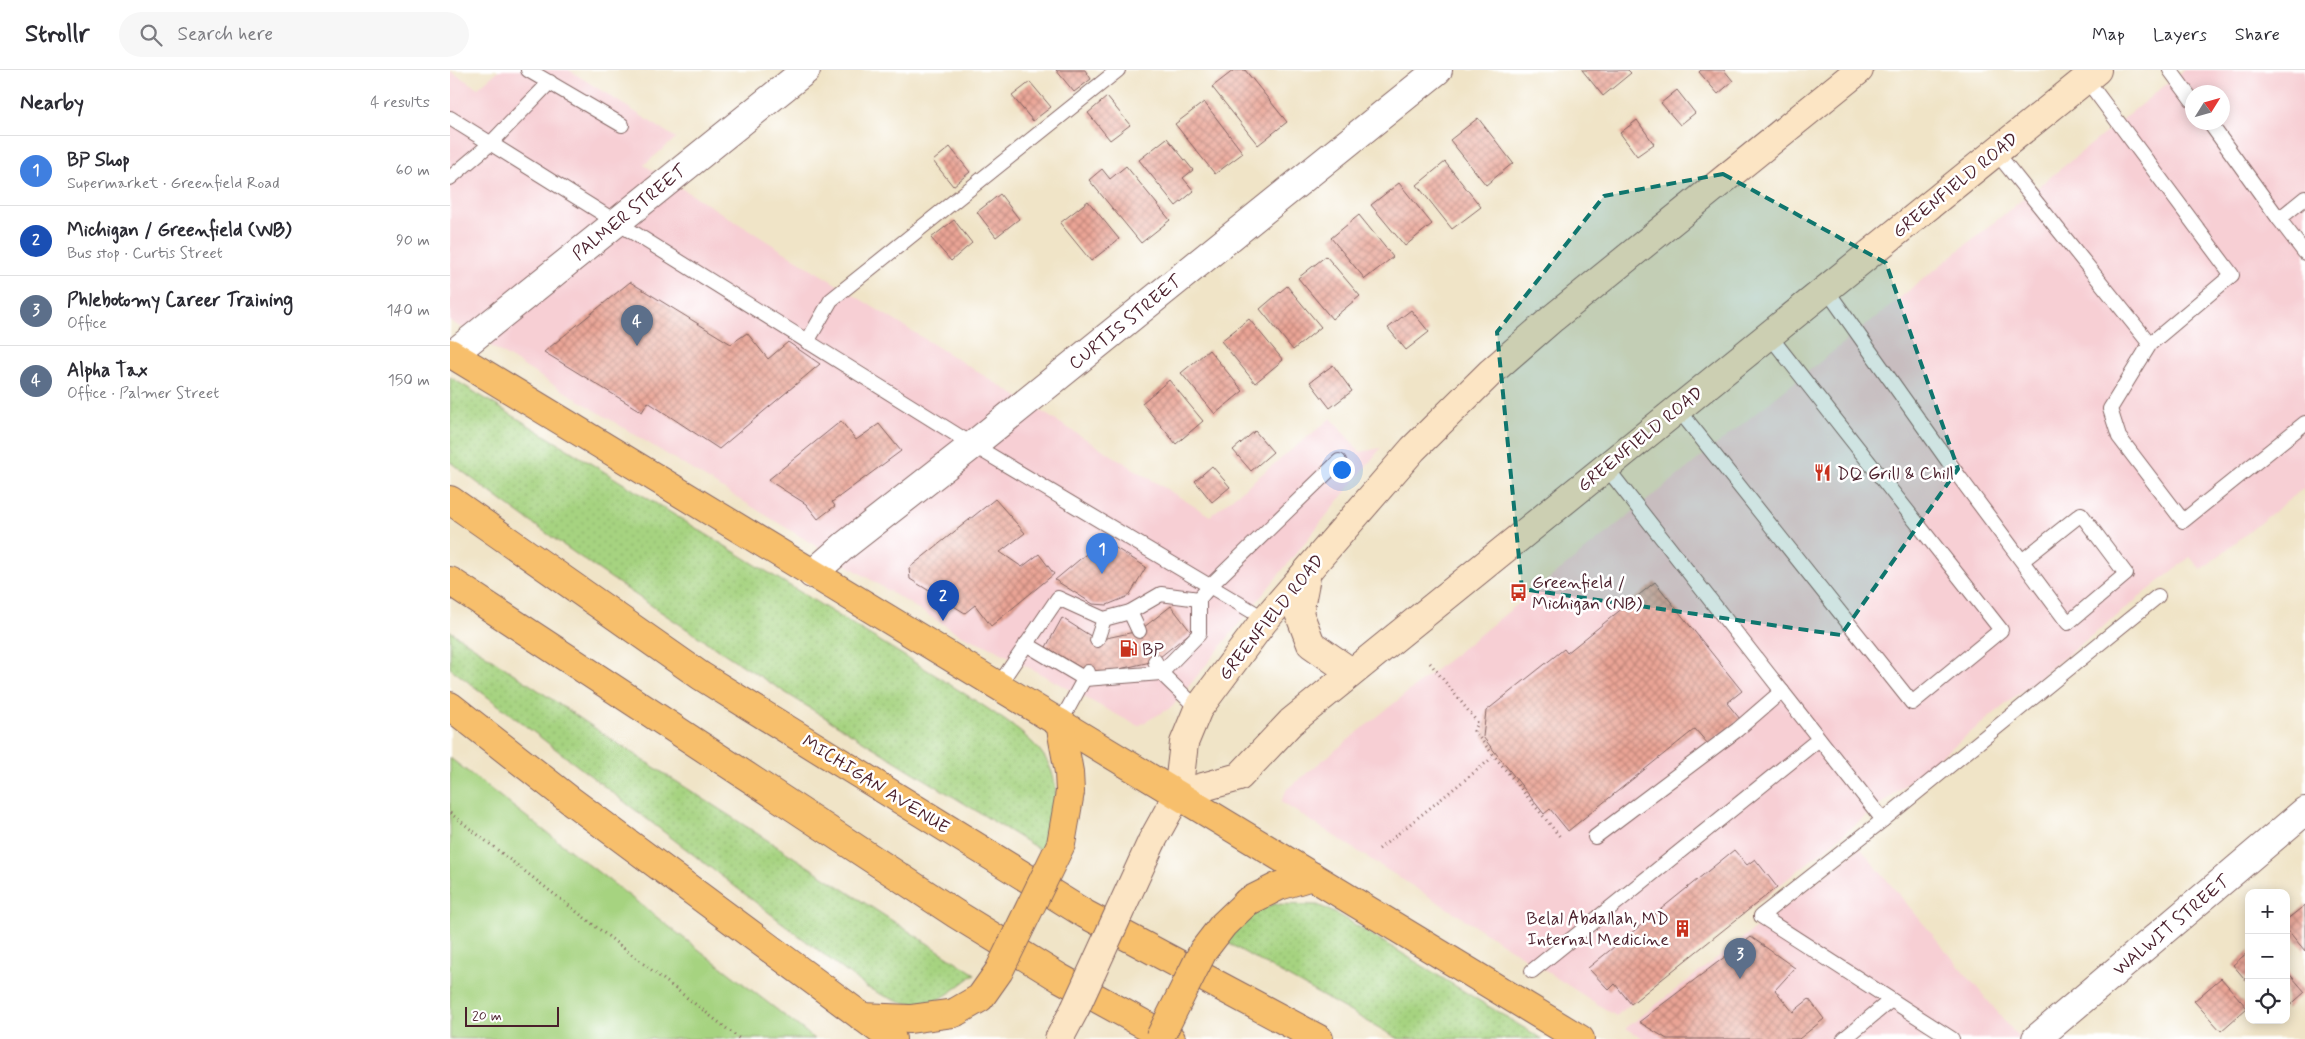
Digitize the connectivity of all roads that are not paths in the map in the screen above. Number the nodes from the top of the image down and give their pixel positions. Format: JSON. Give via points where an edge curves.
{"nodes":[{"id":1,"x":528,"y":70,"type":"edge"},
{"id":2,"x":806,"y":70,"type":"edge"},
{"id":3,"x":1118,"y":70,"type":"edge"},
{"id":4,"x":1438,"y":70,"type":"edge"},
{"id":5,"x":1860,"y":70,"type":"edge"},
{"id":6,"x":2170,"y":70,"type":"edge"},
{"id":7,"x":2092,"y":74,"type":"edge"},
{"id":8,"x":550,"y":82,"type":"junction"},
{"id":9,"x":2185,"y":90,"type":"edge"},
{"id":10,"x":450,"y":118,"type":"edge"},
{"id":11,"x":622,"y":125,"type":"dead end"},
{"id":12,"x":2214,"y":130,"type":"edge"},
{"id":13,"x":490,"y":144,"type":"junction"},
{"id":14,"x":1996,"y":152,"type":"junction"},
{"id":15,"x":450,"y":178,"type":"edge"},
{"id":16,"x":2305,"y":198,"type":"edge"},
{"id":17,"x":2279,"y":219,"type":"junction"},
{"id":18,"x":616,"y":222,"type":"junction"},
{"id":19,"x":2305,"y":253,"type":"edge"},
{"id":20,"x":1826,"y":289,"type":"junction"},
{"id":21,"x":1769,"y":335,"type":"junction"},
{"id":22,"x":807,"y":342,"type":"junction"},
{"id":23,"x":2150,"y":344,"type":"junction"},
{"id":24,"x":451,"y":354,"type":"edge"},
{"id":25,"x":1678,"y":409,"type":"junction"},
{"id":26,"x":2305,"y":423,"type":"edge"},
{"id":27,"x":973,"y":445,"type":"junction"},
{"id":28,"x":1339,"y":461,"type":"dead end"},
{"id":29,"x":1606,"y":467,"type":"junction"},
{"id":30,"x":450,"y":500,"type":"edge"},
{"id":31,"x":2022,"y":561,"type":"junction"},
{"id":32,"x":1307,"y":571,"type":"junction"},
{"id":33,"x":812,"y":574,"type":"junction"},
{"id":34,"x":450,"y":581,"type":"edge"},
{"id":35,"x":1210,"y":586,"type":"junction"},
{"id":36,"x":2158,"y":596,"type":"dead end"},
{"id":37,"x":1199,"y":599,"type":"junction"},
{"id":38,"x":1130,"y":612,"type":"junction"},
{"id":39,"x":1104,"y":619,"type":"junction"},
{"id":40,"x":1265,"y":619,"type":"junction"},
{"id":41,"x":1139,"y":631,"type":"dead end"},
{"id":42,"x":1097,"y":640,"type":"dead end"},
{"id":43,"x":1026,"y":644,"type":"junction"},
{"id":44,"x":1158,"y":667,"type":"junction"},
{"id":45,"x":1351,"y":672,"type":"junction"},
{"id":46,"x":1086,"y":676,"type":"junction"},
{"id":47,"x":998,"y":686,"type":"junction"},
{"id":48,"x":1782,"y":691,"type":"junction"},
{"id":49,"x":450,"y":706,"type":"edge"},
{"id":50,"x":1198,"y":709,"type":"junction"},
{"id":51,"x":1060,"y":723,"type":"junction"},
{"id":52,"x":1819,"y":739,"type":"junction"},
{"id":53,"x":1178,"y":794,"type":"junction"},
{"id":54,"x":2305,"y":811,"type":"edge"},
{"id":55,"x":1883,"y":820,"type":"junction"},
{"id":56,"x":1595,"y":837,"type":"dead end"},
{"id":57,"x":1312,"y":876,"type":"junction"},
{"id":58,"x":1532,"y":971,"type":"dead end"},
{"id":59,"x":1892,"y":1000,"type":"junction"},
{"id":60,"x":862,"y":1017,"type":"junction"},
{"id":61,"x":892,"y":1039,"type":"edge"},
{"id":62,"x":1059,"y":1039,"type":"edge"},
{"id":63,"x":1159,"y":1039,"type":"edge"},
{"id":64,"x":1171,"y":1039,"type":"edge"},
{"id":65,"x":1319,"y":1039,"type":"edge"},
{"id":66,"x":1580,"y":1039,"type":"edge"},
{"id":67,"x":1844,"y":1039,"type":"edge"},
{"id":68,"x":1952,"y":1039,"type":"edge"},
{"id":69,"x":2036,"y":1039,"type":"edge"}],
"edges":[{"from":1,"to":8,"type":"lane"},
{"from":2,"to":18,"type":"street","name":"PALMER STREET"},
{"from":3,"to":22,"type":"lane","via":[[831,300]]},
{"from":4,"to":27,"type":"street","name":"CURTIS STREET"},
{"from":5,"to":32,"type":"main road","name":"GREENFIELD ROAD","via":[[1553,318],[1491,372],[1413,449]]},
{"from":6,"to":9,"type":"lane"},
{"from":7,"to":14,"type":"main road","name":"GREENFIELD ROAD"},
{"from":7,"to":23,"type":"lane","via":[[2232,274]]},
{"from":8,"to":11,"type":"lane"},
{"from":8,"to":13,"type":"lane"},
{"from":10,"to":13,"type":"lane"},
{"from":12,"to":17,"type":"lane"},
{"from":13,"to":15,"type":"lane"},
{"from":13,"to":18,"type":"lane"},
{"from":14,"to":20,"type":"main road","name":"GREENFIELD ROAD"},
{"from":14,"to":23,"type":"lane"},
{"from":16,"to":17,"type":"lane"},
{"from":17,"to":19,"type":"lane"},
{"from":18,"to":22,"type":"lane"},
{"from":18,"to":24,"type":"street","name":"PALMER STREET"},
{"from":20,"to":21,"type":"main road","name":"GREENFIELD ROAD"},
{"from":20,"to":31,"type":"lane"},
{"from":21,"to":25,"type":"main road","name":"GREENFIELD ROAD"},
{"from":21,"to":25,"type":"lane","via":[[2001,630],[1912,703]]},
{"from":22,"to":27,"type":"lane"},
{"from":23,"to":26,"type":"lane","via":[[2110,409],[2118,437],[2183,521]]},
{"from":24,"to":33,"type":"main road"},
{"from":25,"to":29,"type":"main road","name":"GREENFIELD ROAD"},
{"from":27,"to":33,"type":"street","name":"CURTIS STREET"},
{"from":27,"to":35,"type":"lane"},
{"from":28,"to":35,"type":"lane"},
{"from":29,"to":45,"type":"main road","name":"GREENFIELD ROAD"},
{"from":29,"to":48,"type":"lane"},
{"from":30,"to":65,"type":"main road","name":"MICHIGAN AVENUE","via":[[702,676],[943,826],[1085,914]]},
{"from":31,"to":31,"type":"lane","via":[[2068,623],[2126,574],[2081,514]]},
{"from":32,"to":40,"type":"main road","name":"GREENFIELD ROAD"},
{"from":32,"to":45,"type":"main road","via":[[1299,613],[1311,644]]},
{"from":33,"to":47,"type":"main road"},
{"from":34,"to":64,"type":"main road","via":[[956,914],[1060,978]]},
{"from":35,"to":37,"type":"lane"},
{"from":35,"to":40,"type":"lane"},
{"from":36,"to":55,"type":"lane"},
{"from":37,"to":38,"type":"lane","via":[[1161,594]]},
{"from":37,"to":44,"type":"lane","via":[[1199,634]]},
{"from":38,"to":39,"type":"lane"},
{"from":38,"to":41,"type":"lane"},
{"from":39,"to":42,"type":"lane"},
{"from":39,"to":43,"type":"lane","via":[[1058,598]]},
{"from":40,"to":50,"type":"main road","name":"GREENFIELD ROAD"},
{"from":43,"to":46,"type":"lane"},
{"from":43,"to":47,"type":"lane"},
{"from":44,"to":46,"type":"lane"},
{"from":44,"to":50,"type":"lane"},
{"from":45,"to":53,"type":"main road","name":"GREENFIELD ROAD","via":[[1290,722],[1239,777]]},
{"from":46,"to":51,"type":"lane"},
{"from":47,"to":51,"type":"main road"},
{"from":48,"to":52,"type":"lane"},
{"from":48,"to":56,"type":"lane"},
{"from":49,"to":60,"type":"main road","via":[[570,800]]},
{"from":50,"to":53,"type":"main road","name":"GREENFIELD ROAD","via":[[1184,743]]},
{"from":51,"to":53,"type":"main road"},
{"from":51,"to":60,"type":"main road","bridge":true,"via":[[1070,792],[1061,844],[999,971],[980,998],[954,1013],[910,1018]]},
{"from":52,"to":55,"type":"lane"},
{"from":52,"to":58,"type":"lane"},
{"from":53,"to":57,"type":"main road"},
{"from":53,"to":62,"type":"main road","name":"GREENFIELD ROAD","bridge":true,"via":[[1152,841]]},
{"from":54,"to":69,"type":"street","name":"WALWIT STREET"},
{"from":55,"to":59,"type":"lane","via":[[1760,916]]},
{"from":57,"to":63,"type":"main road","bridge":true,"via":[[1279,886],[1247,902],[1223,924],[1203,950]]},
{"from":57,"to":66,"type":"main road"},
{"from":59,"to":67,"type":"lane"},
{"from":59,"to":68,"type":"lane"},
{"from":60,"to":61,"type":"main road"}]}
